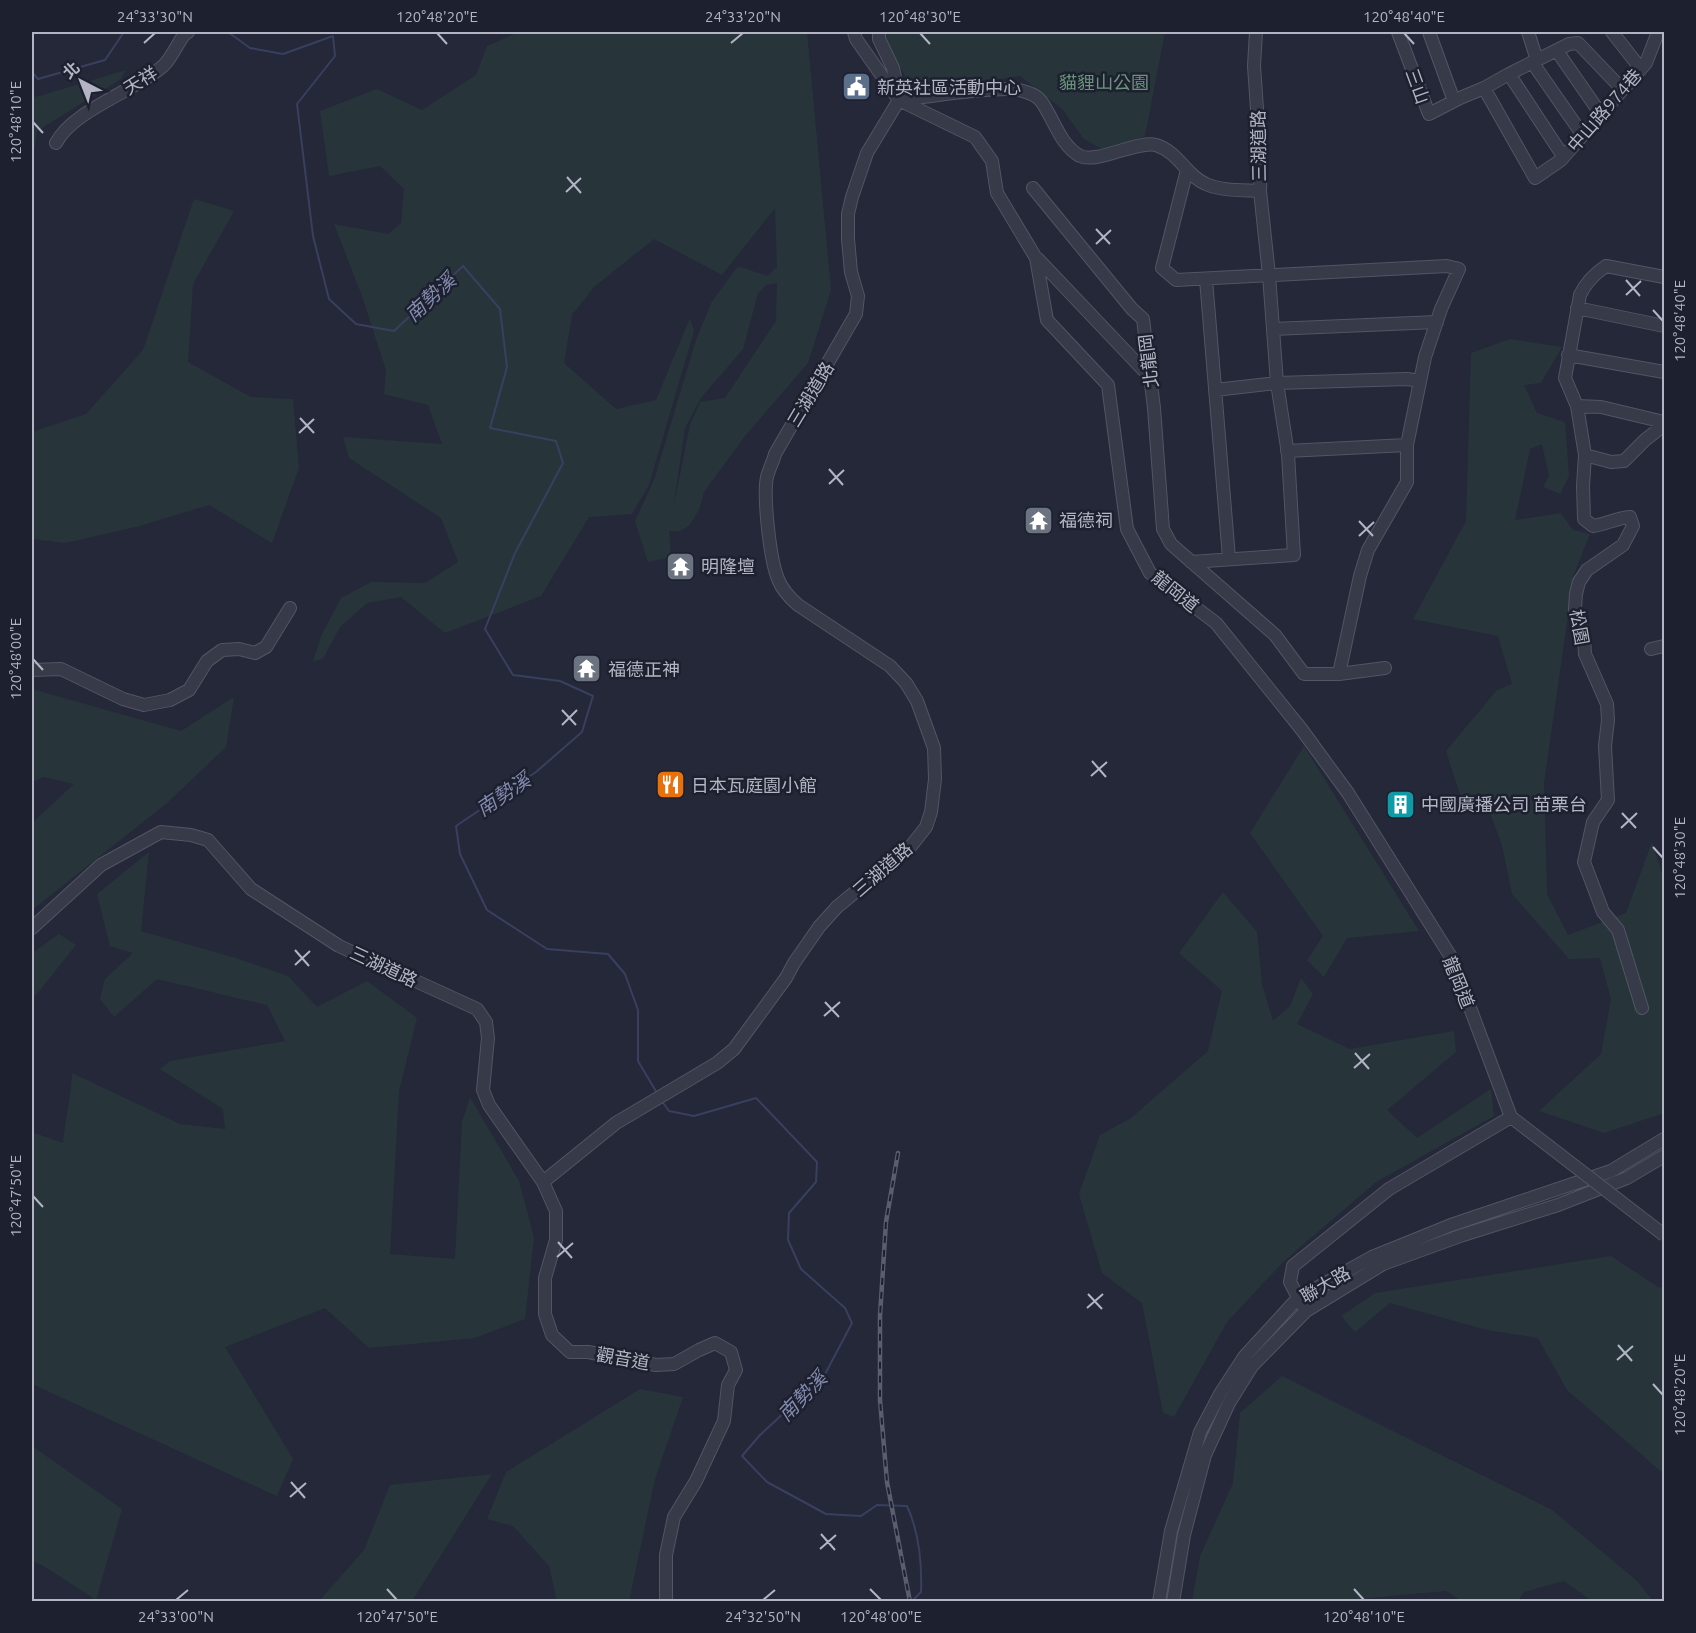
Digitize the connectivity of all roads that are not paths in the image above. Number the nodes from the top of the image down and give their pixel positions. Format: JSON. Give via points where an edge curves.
{"nodes":[{"id":1,"x":188,"y":32,"type":"edge"},
{"id":2,"x":854,"y":32,"type":"edge"},
{"id":3,"x":879,"y":32,"type":"edge"},
{"id":4,"x":1256,"y":32,"type":"edge"},
{"id":5,"x":1398,"y":32,"type":"edge"},
{"id":6,"x":1429,"y":32,"type":"edge"},
{"id":7,"x":1528,"y":32,"type":"edge"},
{"id":8,"x":1612,"y":32,"type":"edge"},
{"id":9,"x":1646,"y":32,"type":"edge"},
{"id":10,"x":1656,"y":38,"type":"edge"},
{"id":11,"x":1557,"y":51,"type":"junction"},
{"id":12,"x":1535,"y":61,"type":"junction"},
{"id":13,"x":1641,"y":69,"type":"junction"},
{"id":14,"x":1509,"y":74,"type":"junction"},
{"id":15,"x":1484,"y":88,"type":"junction"},
{"id":16,"x":1622,"y":89,"type":"junction"},
{"id":17,"x":899,"y":100,"type":"junction"},
{"id":18,"x":1454,"y":101,"type":"junction"},
{"id":19,"x":1600,"y":113,"type":"junction"},
{"id":20,"x":1582,"y":134,"type":"junction"},
{"id":21,"x":56,"y":142,"type":"dead end"},
{"id":22,"x":1563,"y":156,"type":"junction"},
{"id":23,"x":1187,"y":170,"type":"junction"},
{"id":24,"x":1034,"y":188,"type":"dead end"},
{"id":25,"x":1260,"y":191,"type":"junction"},
{"id":26,"x":1036,"y":258,"type":"junction"},
{"id":27,"x":1269,"y":275,"type":"junction"},
{"id":28,"x":1665,"y":277,"type":"edge"},
{"id":29,"x":1206,"y":279,"type":"junction"},
{"id":30,"x":1577,"y":309,"type":"junction"},
{"id":31,"x":1437,"y":322,"type":"junction"},
{"id":32,"x":1665,"y":326,"type":"edge"},
{"id":33,"x":1274,"y":329,"type":"junction"},
{"id":34,"x":1568,"y":355,"type":"junction"},
{"id":35,"x":1665,"y":372,"type":"edge"},
{"id":36,"x":1150,"y":376,"type":"junction"},
{"id":37,"x":1420,"y":381,"type":"junction"},
{"id":38,"x":1277,"y":383,"type":"junction"},
{"id":39,"x":1215,"y":390,"type":"junction"},
{"id":40,"x":1577,"y":406,"type":"junction"},
{"id":41,"x":1665,"y":424,"type":"edge"},
{"id":42,"x":1407,"y":445,"type":"junction"},
{"id":43,"x":1287,"y":451,"type":"junction"},
{"id":44,"x":1585,"y":455,"type":"junction"},
{"id":45,"x":1229,"y":558,"type":"junction"},
{"id":46,"x":1191,"y":562,"type":"junction"},
{"id":47,"x":290,"y":608,"type":"dead end"},
{"id":48,"x":1665,"y":646,"type":"edge"},
{"id":49,"x":1651,"y":649,"type":"dead end"},
{"id":50,"x":1385,"y":668,"type":"dead end"},
{"id":51,"x":32,"y":670,"type":"edge"},
{"id":52,"x":1338,"y":674,"type":"junction"},
{"id":53,"x":32,"y":928,"type":"edge"},
{"id":54,"x":1642,"y":1008,"type":"dead end"},
{"id":55,"x":1511,"y":1117,"type":"junction"},
{"id":56,"x":1665,"y":1139,"type":"edge"},
{"id":57,"x":1665,"y":1156,"type":"edge"},
{"id":58,"x":543,"y":1182,"type":"junction"},
{"id":59,"x":1665,"y":1235,"type":"edge"},
{"id":60,"x":1297,"y":1299,"type":"junction"},
{"id":61,"x":1306,"y":1311,"type":"junction"},
{"id":62,"x":1189,"y":1493,"type":"junction"},
{"id":63,"x":1171,"y":1531,"type":"junction"},
{"id":64,"x":1184,"y":1535,"type":"junction"},
{"id":65,"x":666,"y":1602,"type":"edge"},
{"id":66,"x":1159,"y":1602,"type":"edge"},
{"id":67,"x":1173,"y":1602,"type":"edge"}],
"edges":[{"from":1,"to":21,"type":"street","name":"天祥","via":[[164,66],[79,118]]},
{"from":2,"to":17,"type":"street","name":"龍岡道"},
{"from":3,"to":17,"type":"street","via":[[893,68]]},
{"from":4,"to":25,"type":"street","name":"三湖道路"},
{"from":5,"to":18,"type":"street","name":"三山","via":[[1429,114]]},
{"from":6,"to":18,"type":"street","name":"三山"},
{"from":7,"to":12,"type":"street"},
{"from":8,"to":13,"type":"street"},
{"from":9,"to":10,"type":"street"},
{"from":10,"to":13,"type":"street","name":"中山路974巷"},
{"from":11,"to":12,"type":"street","name":"三山"},
{"from":11,"to":16,"type":"street","name":"三山","via":[[1578,43]]},
{"from":11,"to":19,"type":"street"},
{"from":12,"to":14,"type":"street","name":"三山"},
{"from":12,"to":20,"type":"street"},
{"from":13,"to":16,"type":"street","name":"中山路974巷"},
{"from":14,"to":15,"type":"street","name":"三山"},
{"from":14,"to":22,"type":"street"},
{"from":15,"to":18,"type":"street","name":"三山"},
{"from":15,"to":22,"type":"street","name":"中山路974巷","via":[[1535,178]]},
{"from":16,"to":19,"type":"street","name":"中山路974巷"},
{"from":17,"to":23,"type":"street","name":"三湖道路","via":[[1010,88],[1037,96],[1065,143],[1082,157],[1154,145],[1175,155]]},
{"from":17,"to":26,"type":"street","name":"龍岡道","via":[[975,137],[992,161],[997,193]]},
{"from":17,"to":58,"type":"street","name":"三湖道路","via":[[867,153],[848,214],[850,272],[858,296],[856,314],[775,454],[767,477],[766,496],[773,562],[786,594],[878,656],[906,683],[917,701],[934,748],[931,812],[926,827],[911,846],[837,908],[817,932],[734,1049],[616,1123]]},
{"from":19,"to":20,"type":"street","name":"中山路974巷"},
{"from":20,"to":22,"type":"street","name":"中山路974巷"},
{"from":23,"to":25,"type":"street","name":"三湖道路","via":[[1206,184]]},
{"from":23,"to":29,"type":"street","via":[[1162,268],[1176,280]]},
{"from":24,"to":36,"type":"street","name":"北龍岡","via":[[1143,319]]},
{"from":25,"to":27,"type":"street"},
{"from":26,"to":36,"type":"street"},
{"from":26,"to":55,"type":"street","name":"龍岡道","via":[[1047,320],[1108,385],[1127,529],[1150,573],[1216,623],[1348,793],[1451,957]]},
{"from":27,"to":29,"type":"street"},
{"from":27,"to":31,"type":"street","via":[[1447,266],[1459,269]]},
{"from":27,"to":33,"type":"street"},
{"from":28,"to":30,"type":"street","name":"松園","via":[[1606,266],[1584,286]]},
{"from":29,"to":39,"type":"street"},
{"from":30,"to":32,"type":"street"},
{"from":30,"to":34,"type":"street","name":"松園"},
{"from":31,"to":33,"type":"street"},
{"from":31,"to":37,"type":"street"},
{"from":33,"to":38,"type":"street"},
{"from":34,"to":35,"type":"street"},
{"from":34,"to":40,"type":"street","name":"松園","via":[[1564,378]]},
{"from":36,"to":46,"type":"street","name":"北龍岡","via":[[1163,529],[1171,544]]},
{"from":37,"to":38,"type":"street"},
{"from":37,"to":42,"type":"street"},
{"from":38,"to":39,"type":"street"},
{"from":38,"to":43,"type":"street"},
{"from":39,"to":45,"type":"street"},
{"from":40,"to":41,"type":"street","via":[[1601,407]]},
{"from":40,"to":44,"type":"street","name":"松園"},
{"from":41,"to":44,"type":"street","via":[[1624,461]]},
{"from":42,"to":43,"type":"street"},
{"from":42,"to":52,"type":"street","via":[[1407,482],[1368,549]]},
{"from":43,"to":45,"type":"street","via":[[1294,555]]},
{"from":44,"to":54,"type":"street","name":"松園","via":[[1584,519],[1593,526],[1630,517],[1633,526],[1623,545],[1587,570],[1576,594],[1575,609],[1585,654],[1607,704],[1608,720],[1608,800],[1593,822],[1584,862],[1603,912],[1618,930]]},
{"from":45,"to":46,"type":"street"},
{"from":46,"to":52,"type":"street","name":"北龍岡","via":[[1275,635],[1304,674]]},
{"from":47,"to":51,"type":"street","via":[[266,647],[255,653],[222,650],[207,661],[189,690],[170,700],[144,705],[61,669]]},
{"from":48,"to":49,"type":"street"},
{"from":50,"to":52,"type":"street","name":"北龍岡"},
{"from":53,"to":58,"type":"street","name":"三湖道路","via":[[101,865],[161,832],[208,840],[251,889],[339,946],[477,1009],[486,1022],[488,1038],[483,1090],[489,1105]]},
{"from":55,"to":59,"type":"street","bridge":true},
{"from":55,"to":60,"type":"street","via":[[1389,1189],[1293,1266],[1290,1281]]},
{"from":56,"to":60,"type":"street","name":"聯大路","via":[[1611,1171],[1451,1225],[1372,1257]]},
{"from":57,"to":61,"type":"street","name":"聯大路","via":[[1617,1182],[1558,1205],[1383,1264]]},
{"from":58,"to":65,"type":"street","name":"觀音道","via":[[556,1211],[556,1240],[544,1278],[545,1314],[552,1335],[570,1352],[656,1365],[674,1364],[715,1343],[731,1352],[736,1370],[728,1385],[724,1421],[674,1517],[666,1555]]},
{"from":60,"to":61,"type":"street"},
{"from":60,"to":62,"type":"street","name":"聯大路","via":[[1244,1357],[1220,1394],[1200,1432]]},
{"from":61,"to":62,"type":"street","name":"聯大路","via":[[1252,1366],[1229,1403]]},
{"from":62,"to":63,"type":"street","name":"聯大路"},
{"from":62,"to":64,"type":"street","name":"聯大路"},
{"from":63,"to":64,"type":"street"},
{"from":63,"to":66,"type":"street","name":"聯大路"},
{"from":64,"to":67,"type":"street","name":"聯大路"}]}
